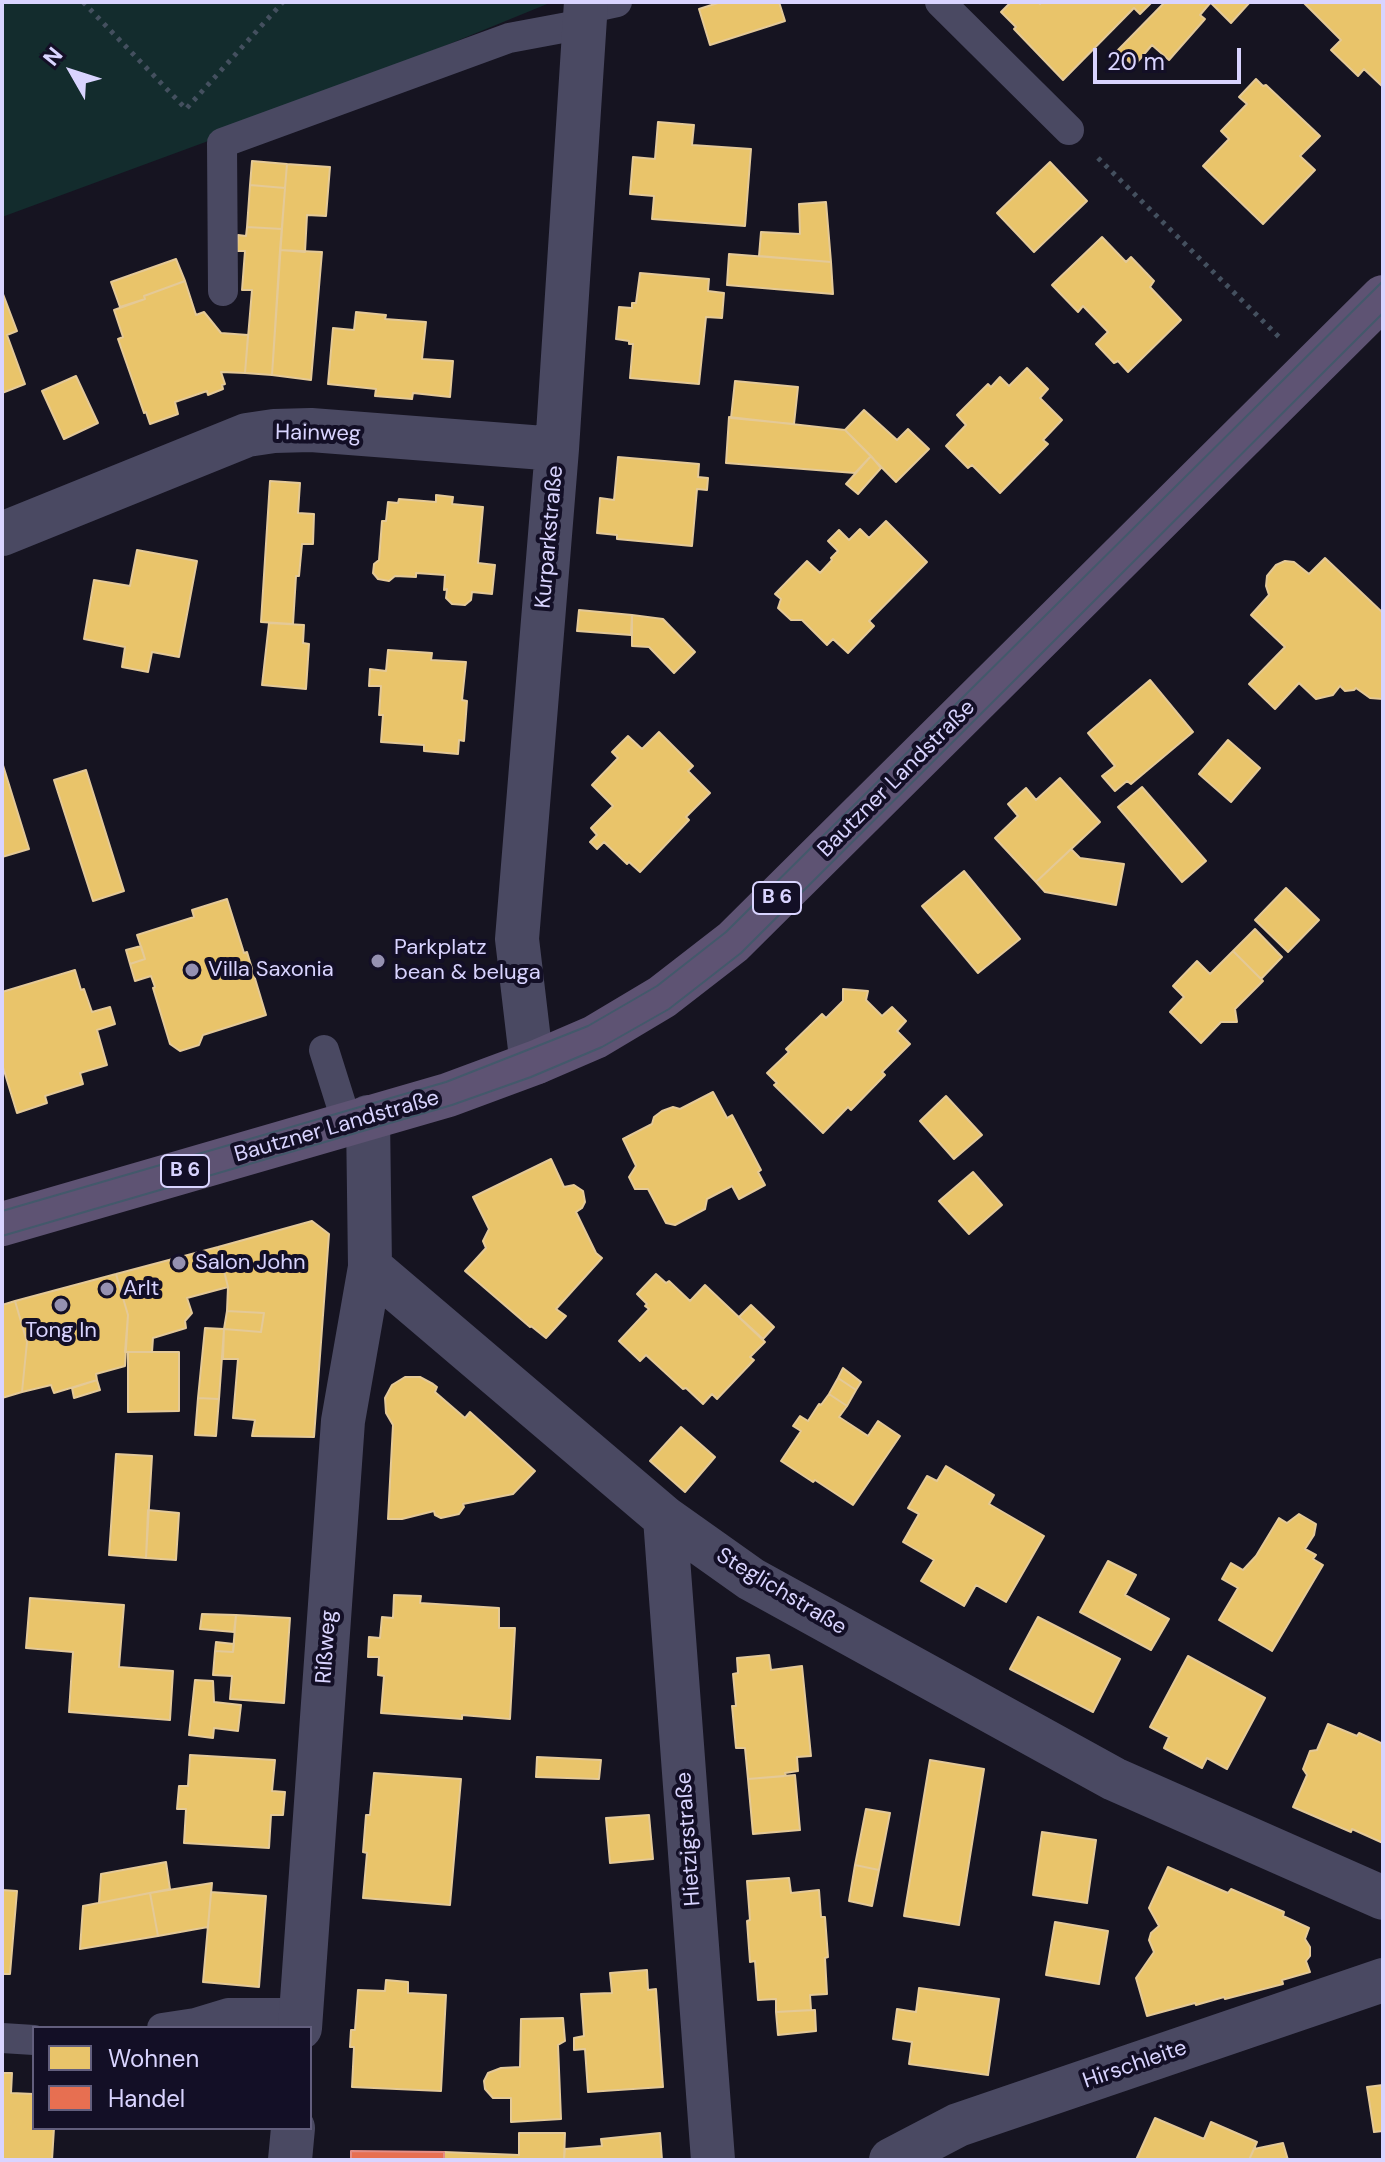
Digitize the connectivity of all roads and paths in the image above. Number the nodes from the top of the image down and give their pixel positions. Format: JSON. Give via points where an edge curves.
{"nodes":[{"id":1,"x":83,"y":2,"type":"edge"},
{"id":2,"x":283,"y":2,"type":"edge"},
{"id":3,"x":940,"y":2,"type":"edge"},
{"id":4,"x":593,"y":9,"type":"edge"},
{"id":5,"x":1069,"y":130,"type":"joint"},
{"id":6,"x":223,"y":291,"type":"dead end"},
{"id":7,"x":1383,"y":297,"type":"edge"},
{"id":8,"x":1311,"y":368,"type":"junction"},
{"id":9,"x":557,"y":449,"type":"junction"},
{"id":10,"x":2,"y":534,"type":"edge"},
{"id":11,"x":324,"y":1050,"type":"dead end"},
{"id":12,"x":537,"y":1062,"type":"junction"},
{"id":13,"x":357,"y":1120,"type":"junction"},
{"id":14,"x":2,"y":1224,"type":"edge"},
{"id":15,"x":370,"y":1267,"type":"junction"},
{"id":16,"x":665,"y":1518,"type":"junction"},
{"id":17,"x":1383,"y":1898,"type":"edge"},
{"id":18,"x":1383,"y":1980,"type":"edge"},
{"id":19,"x":300,"y":2021,"type":"edge"},
{"id":20,"x":175,"y":2026,"type":"edge"},
{"id":21,"x":2,"y":2038,"type":"edge"},
{"id":22,"x":32,"y":2040,"type":"edge"},
{"id":23,"x":293,"y":2130,"type":"edge"},
{"id":24,"x":290,"y":2160,"type":"edge"},
{"id":25,"x":713,"y":2160,"type":"edge"},
{"id":26,"x":891,"y":2160,"type":"edge"}],
"edges":[{"from":1,"to":2,"type":"path","via":[[186,109]]},
{"from":3,"to":5,"type":"lane"},
{"from":4,"to":6,"type":"lane","via":[[222,143]]},
{"from":4,"to":9,"type":"street","name":"Kurparkstraße"},
{"from":5,"to":8,"type":"path"},
{"from":7,"to":8,"type":"main road","name":"Bautzner Landstraße","number":"B 6"},
{"from":8,"to":12,"type":"main road","name":"Bautzner Landstraße","number":"B 6","via":[[733,942],[662,997],[595,1037]]},
{"from":9,"to":10,"type":"street","name":"Hainweg","via":[[311,430],[247,435]]},
{"from":9,"to":12,"type":"street","name":"Kurparkstraße","via":[[517,939],[530,1049]]},
{"from":11,"to":13,"type":"lane"},
{"from":12,"to":13,"type":"main road","name":"Bautzner Landstraße","number":"B 6","via":[[448,1095]]},
{"from":13,"to":14,"type":"main road","name":"Bautzner Landstraße","number":"B 6"},
{"from":13,"to":15,"type":"street"},
{"from":15,"to":16,"type":"street","name":"Steglichstraße"},
{"from":15,"to":19,"type":"street","name":"Rißweg","via":[[343,1421]]},
{"from":16,"to":17,"type":"street","name":"Steglichstraße","via":[[751,1579],[1114,1779]]},
{"from":16,"to":25,"type":"street","name":"Hietzigstraße"},
{"from":18,"to":26,"type":"street","name":"Hirschleite","via":[[958,2125]]},
{"from":19,"to":20,"type":"lane","via":[[228,2013]]},
{"from":21,"to":22,"type":"lane"},
{"from":23,"to":24,"type":"street"}]}
